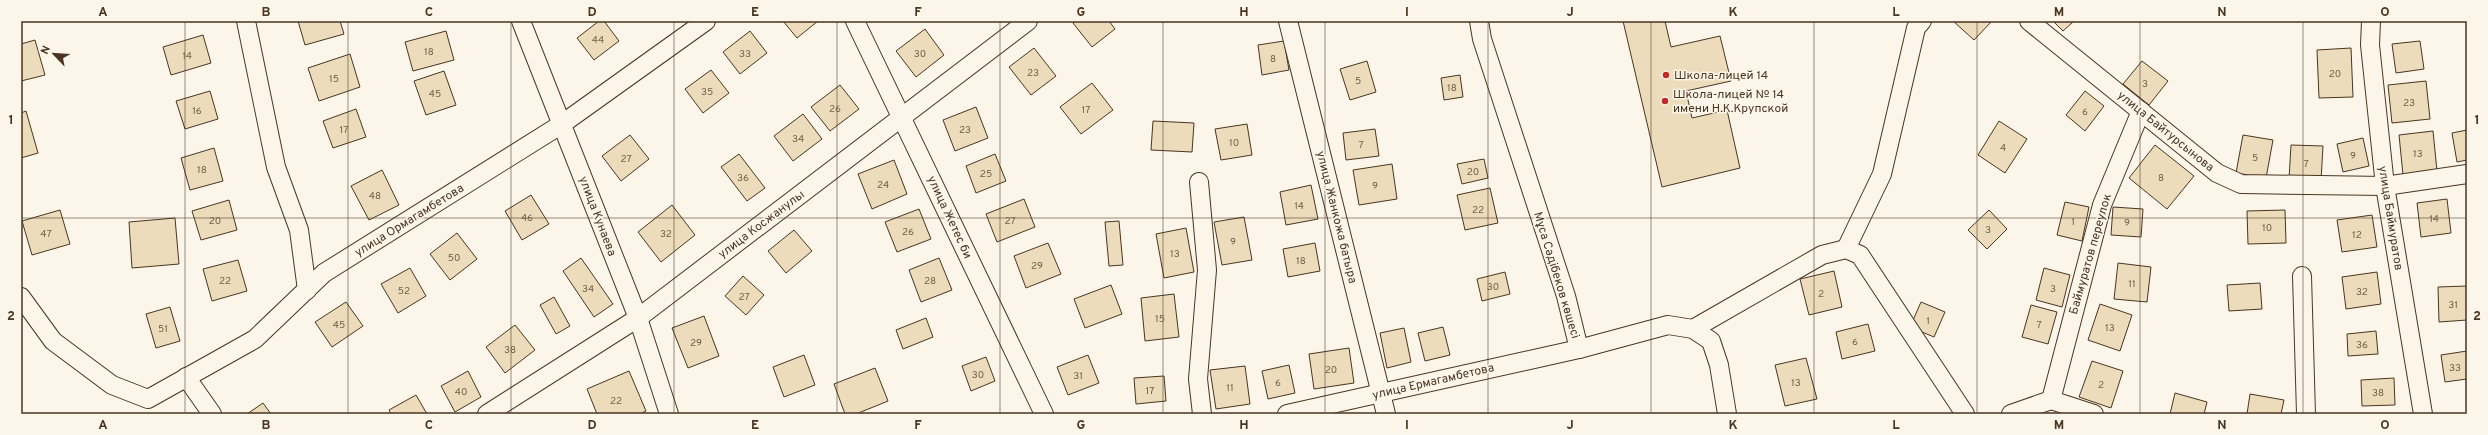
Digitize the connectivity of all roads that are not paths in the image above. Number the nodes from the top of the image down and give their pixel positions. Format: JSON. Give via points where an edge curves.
{"nodes":[{"id":1,"x":246,"y":21,"type":"edge"},
{"id":2,"x":521,"y":21,"type":"edge"},
{"id":3,"x":706,"y":21,"type":"edge"},
{"id":4,"x":855,"y":21,"type":"edge"},
{"id":5,"x":1028,"y":21,"type":"edge"},
{"id":6,"x":1288,"y":21,"type":"edge"},
{"id":7,"x":1479,"y":21,"type":"edge"},
{"id":8,"x":1922,"y":21,"type":"edge"},
{"id":9,"x":2029,"y":21,"type":"edge"},
{"id":10,"x":2371,"y":21,"type":"edge"},
{"id":11,"x":2141,"y":111,"type":"junction"},
{"id":12,"x":902,"y":116,"type":"junction"},
{"id":13,"x":562,"y":124,"type":"junction"},
{"id":14,"x":2467,"y":174,"type":"edge"},
{"id":15,"x":1199,"y":182,"type":"dead end"},
{"id":16,"x":2385,"y":186,"type":"junction"},
{"id":17,"x":1846,"y":249,"type":"junction"},
{"id":18,"x":2302,"y":276,"type":"dead end"},
{"id":19,"x":307,"y":290,"type":"junction"},
{"id":20,"x":21,"y":297,"type":"edge"},
{"id":21,"x":638,"y":318,"type":"junction"},
{"id":22,"x":1693,"y":329,"type":"junction"},
{"id":23,"x":1579,"y":349,"type":"junction"},
{"id":24,"x":186,"y":377,"type":"junction"},
{"id":25,"x":1382,"y":392,"type":"junction"},
{"id":26,"x":2051,"y":400,"type":"junction"},
{"id":27,"x":212,"y":414,"type":"edge"},
{"id":28,"x":487,"y":414,"type":"edge"},
{"id":29,"x":669,"y":414,"type":"edge"},
{"id":30,"x":1044,"y":414,"type":"edge"},
{"id":31,"x":1202,"y":414,"type":"edge"},
{"id":32,"x":1287,"y":414,"type":"edge"},
{"id":33,"x":1386,"y":414,"type":"edge"},
{"id":34,"x":1727,"y":414,"type":"edge"},
{"id":35,"x":1965,"y":414,"type":"edge"},
{"id":36,"x":2011,"y":414,"type":"edge"},
{"id":37,"x":2094,"y":414,"type":"edge"},
{"id":38,"x":2306,"y":414,"type":"edge"},
{"id":39,"x":2423,"y":414,"type":"edge"}],
"edges":[{"from":1,"to":19,"type":"street","via":[[276,167],[299,230]]},
{"from":2,"to":13,"type":"street","name":"улица Кунаева"},
{"from":3,"to":13,"type":"street","name":"улица Ормагамбетова"},
{"from":4,"to":12,"type":"street","name":"улица Жетес би"},
{"from":5,"to":12,"type":"street","name":"улица Косжанулы"},
{"from":6,"to":25,"type":"street","name":"улица Жанкожа батыра"},
{"from":7,"to":23,"type":"street","name":"Мұса Сәдібеков көшесі","via":[[1482,39],[1566,296]]},
{"from":8,"to":17,"type":"street","via":[[1916,28],[1882,174]]},
{"from":9,"to":11,"type":"street","name":"улица Байтурсынова"},
{"from":10,"to":16,"type":"street","name":"улица Баймуратов","via":[[2370,45]]},
{"from":11,"to":16,"type":"street","name":"улица Байтурсынова","via":[[2217,173],[2241,184]]},
{"from":11,"to":26,"type":"street","name":"Баймуратов переулок","via":[[2102,205]]},
{"from":12,"to":21,"type":"street","name":"улица Косжанулы"},
{"from":12,"to":30,"type":"street","name":"улица Жетес би"},
{"from":13,"to":19,"type":"street","name":"улица Ормагамбетова","via":[[324,273]]},
{"from":13,"to":21,"type":"street","name":"улица Кунаева"},
{"from":14,"to":16,"type":"street","name":"улица Байтурсынова"},
{"from":15,"to":31,"type":"street","via":[[1207,270],[1198,379]]},
{"from":16,"to":39,"type":"street","name":"улица Баймуратов"},
{"from":17,"to":22,"type":"street","via":[[1822,255]]},
{"from":17,"to":35,"type":"street","via":[[1860,255]]},
{"from":18,"to":38,"type":"street"},
{"from":19,"to":24,"type":"street","name":"улица Ормагамбетова","via":[[255,339]]},
{"from":20,"to":24,"type":"street","name":"улица Ормагамбетова","via":[[53,341],[112,385],[148,398]]},
{"from":21,"to":28,"type":"street","name":"улица Косжанулы"},
{"from":21,"to":29,"type":"street","name":"улица Кунаева"},
{"from":22,"to":23,"type":"street","name":"Мұса Сәдібеков көшесі","via":[[1668,325]]},
{"from":22,"to":34,"type":"street","name":"Мұса Сәдібеков көшесі","via":[[1711,341],[1719,365]]},
{"from":23,"to":25,"type":"street","name":"улица Ермагамбетова"},
{"from":24,"to":27,"type":"street"},
{"from":25,"to":32,"type":"street","name":"улица Ермагамбетова"},
{"from":25,"to":33,"type":"street","name":"улица Жанкожа батыра"},
{"from":26,"to":36,"type":"street"},
{"from":26,"to":37,"type":"street"}]}
